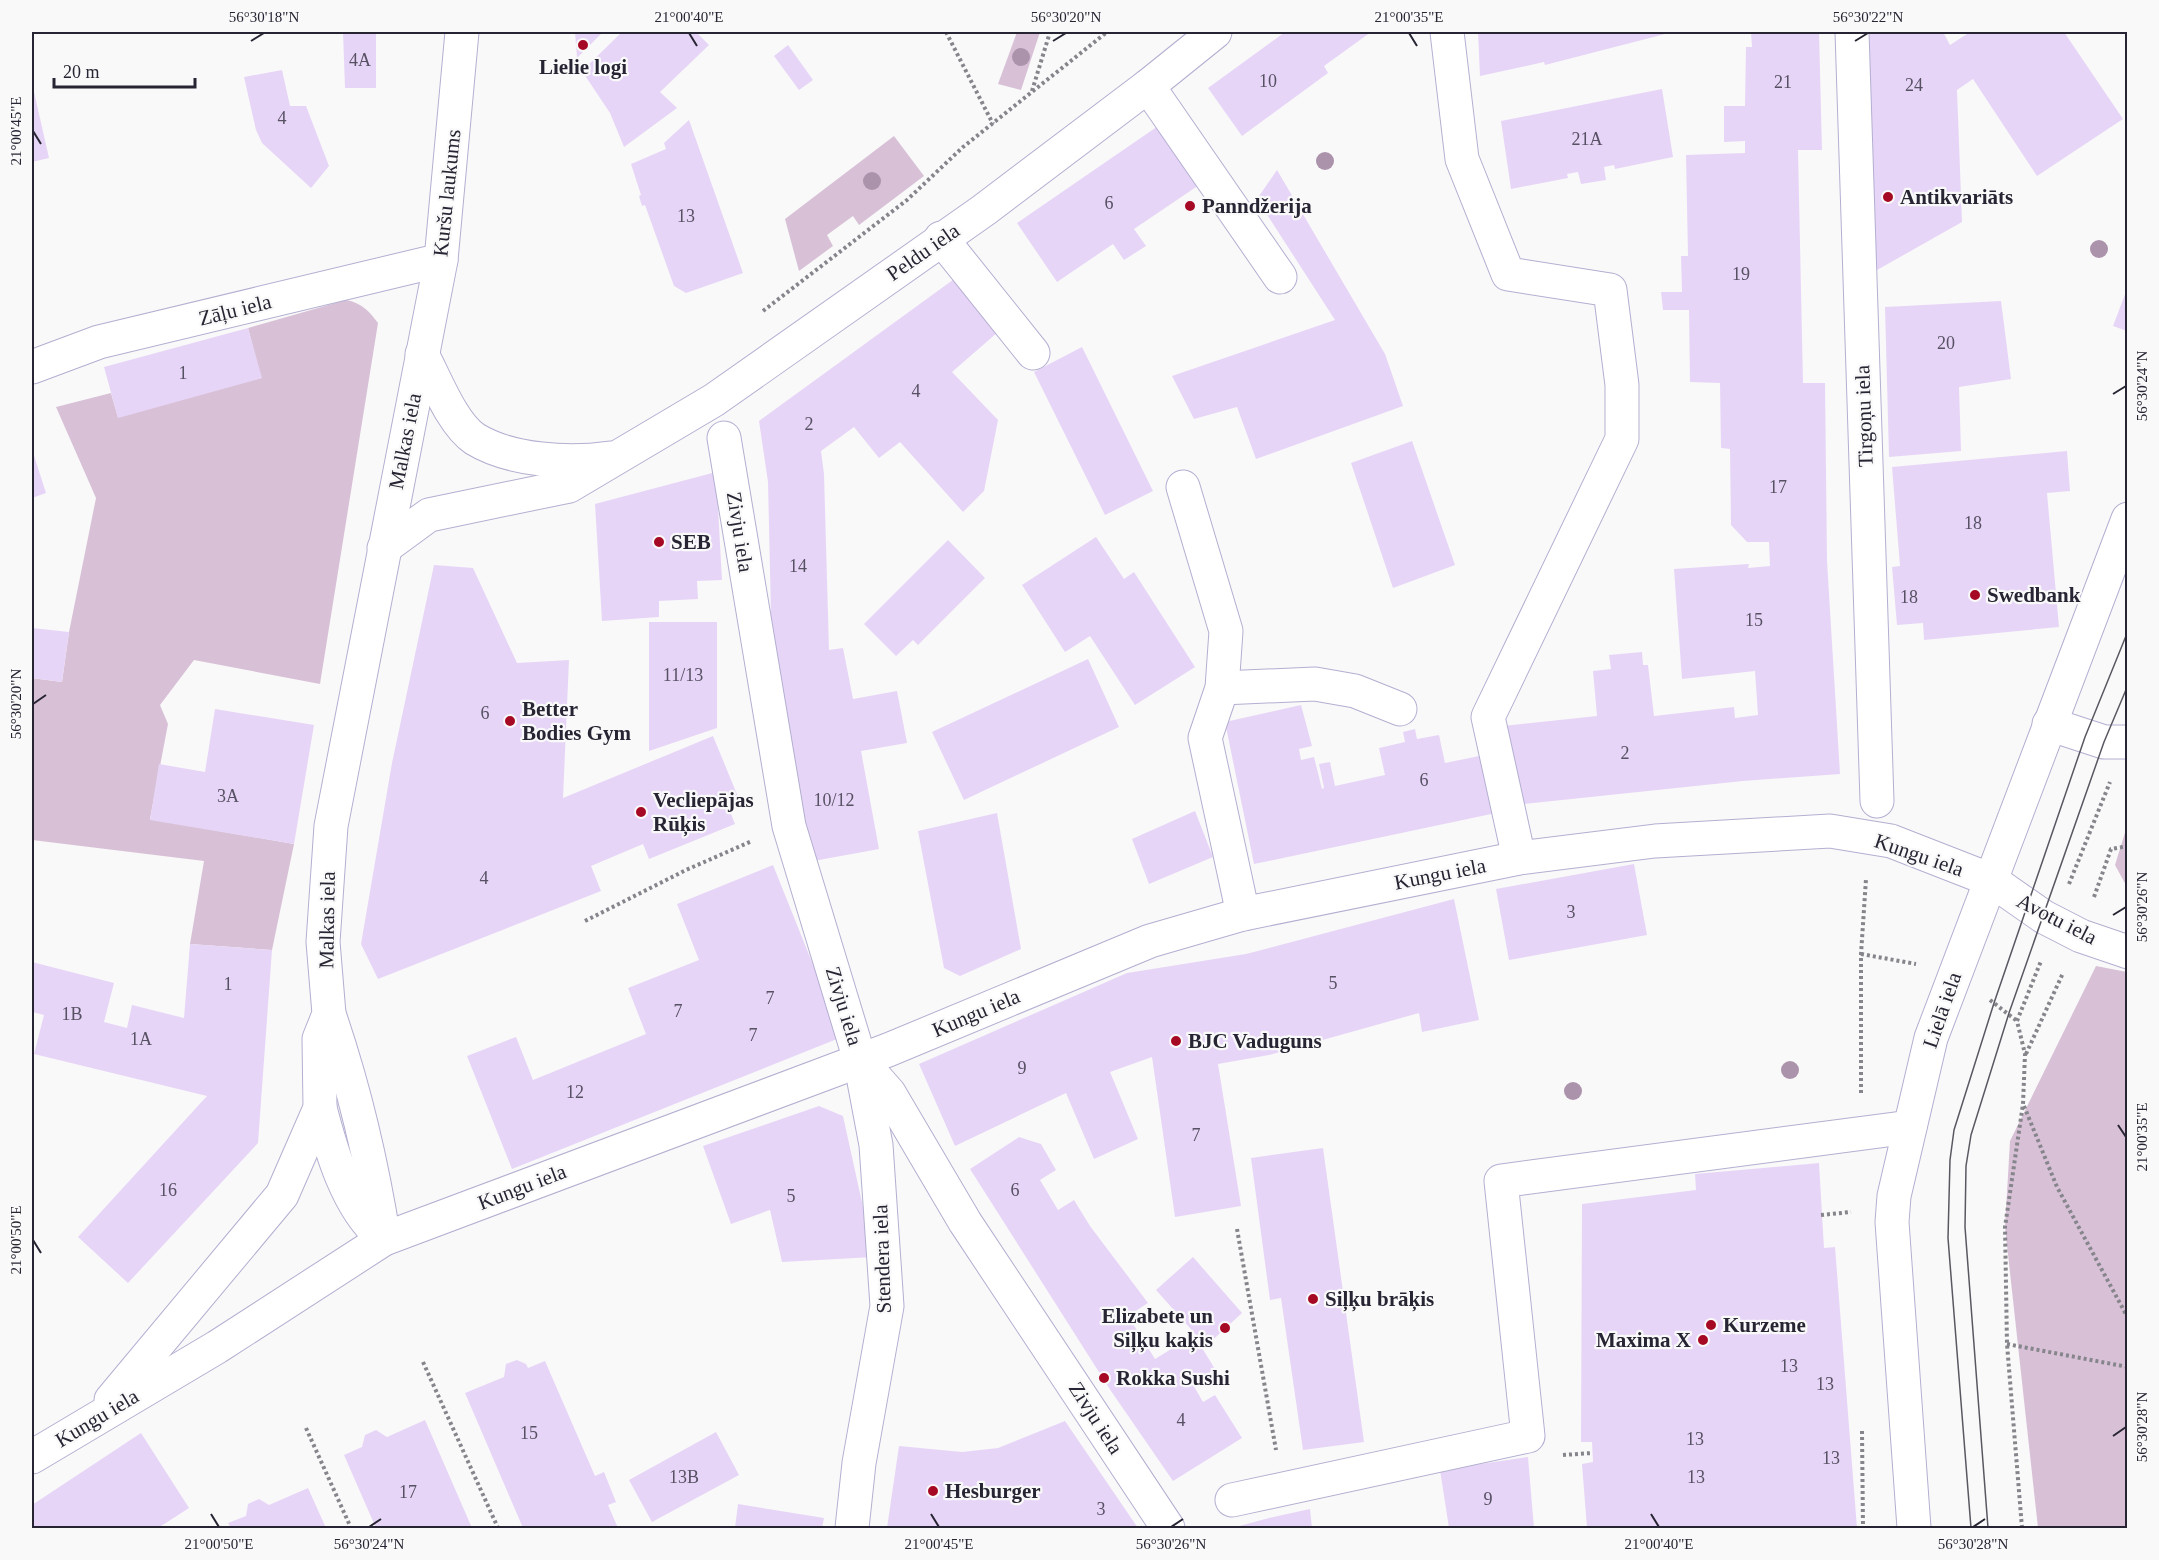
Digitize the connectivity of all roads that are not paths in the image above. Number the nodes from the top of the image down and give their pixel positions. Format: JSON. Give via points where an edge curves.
{"nodes":[{"id":1,"x":462,"y":32,"type":"edge"},
{"id":2,"x":1215,"y":32,"type":"edge"},
{"id":3,"x":1447,"y":32,"type":"edge"},
{"id":4,"x":1852,"y":32,"type":"edge"},
{"id":5,"x":1148,"y":86,"type":"junction"},
{"id":6,"x":941,"y":238,"type":"junction"},
{"id":7,"x":441,"y":260,"type":"junction"},
{"id":8,"x":1280,"y":277,"type":"dead end"},
{"id":9,"x":1033,"y":353,"type":"dead end"},
{"id":10,"x":423,"y":354,"type":"junction"},
{"id":11,"x":32,"y":367,"type":"edge"},
{"id":12,"x":724,"y":438,"type":"dead end"},
{"id":13,"x":621,"y":456,"type":"junction"},
{"id":14,"x":1183,"y":487,"type":"dead end"},
{"id":15,"x":2127,"y":519,"type":"edge"},
{"id":16,"x":384,"y":548,"type":"junction"},
{"id":17,"x":1222,"y":688,"type":"junction"},
{"id":18,"x":1400,"y":709,"type":"dead end"},
{"id":19,"x":2049,"y":724,"type":"junction"},
{"id":20,"x":2127,"y":742,"type":"edge"},
{"id":21,"x":1877,"y":801,"type":"dead end"},
{"id":22,"x":1519,"y":858,"type":"junction"},
{"id":23,"x":1991,"y":880,"type":"junction"},
{"id":24,"x":1243,"y":914,"type":"junction"},
{"id":25,"x":2127,"y":952,"type":"edge"},
{"id":26,"x":329,"y":1014,"type":"junction"},
{"id":27,"x":860,"y":1060,"type":"junction"},
{"id":28,"x":320,"y":1107,"type":"junction"},
{"id":29,"x":1910,"y":1127,"type":"junction"},
{"id":30,"x":384,"y":1239,"type":"junction"},
{"id":31,"x":96,"y":1418,"type":"junction"},
{"id":32,"x":32,"y":1457,"type":"edge"},
{"id":33,"x":1232,"y":1500,"type":"dead end"},
{"id":34,"x":852,"y":1528,"type":"edge"},
{"id":35,"x":1168,"y":1528,"type":"edge"},
{"id":36,"x":1914,"y":1528,"type":"edge"}],
"edges":[{"from":1,"to":7,"type":"street","name":"Kuršu laukums"},
{"from":2,"to":5,"type":"street","name":"Peldu iela"},
{"from":3,"to":22,"type":"street","via":[[1462,159],[1508,274],[1610,290],[1622,385],[1622,439],[1488,717]]},
{"from":4,"to":21,"type":"street","name":"Tirgoņu iela"},
{"from":5,"to":6,"type":"street","name":"Peldu iela"},
{"from":5,"to":8,"type":"street"},
{"from":6,"to":9,"type":"street"},
{"from":6,"to":13,"type":"street","name":"Peldu iela","via":[[714,400]]},
{"from":7,"to":10,"type":"street","name":"Kuršu laukums"},
{"from":7,"to":11,"type":"street","name":"Zāļu iela","via":[[99,342]]},
{"from":10,"to":13,"type":"street","via":[[454,415],[475,439],[519,456],[582,462]]},
{"from":10,"to":16,"type":"street","name":"Malkas iela"},
{"from":12,"to":27,"type":"street","name":"Zivju iela","via":[[789,825]]},
{"from":13,"to":16,"type":"street","name":"Peldu iela","via":[[569,486],[429,515]]},
{"from":14,"to":17,"type":"street","via":[[1226,631]]},
{"from":15,"to":19,"type":"street","name":"Lielā iela"},
{"from":16,"to":26,"type":"street","name":"Malkas iela","via":[[331,826],[323,942]]},
{"from":17,"to":18,"type":"street","via":[[1315,684],[1355,691]]},
{"from":17,"to":24,"type":"street","via":[[1205,738]]},
{"from":19,"to":20,"type":"street","via":[[2104,742]]},
{"from":19,"to":23,"type":"street","name":"Lielā iela"},
{"from":22,"to":23,"type":"street","name":"Kungu iela","via":[[1654,840],[1830,831],[1891,841]]},
{"from":22,"to":24,"type":"street","name":"Kungu iela"},
{"from":23,"to":25,"type":"street","name":"Avotu iela","via":[[2044,917],[2081,936]]},
{"from":23,"to":29,"type":"street","name":"Lielā iela","via":[[1930,1038]]},
{"from":24,"to":27,"type":"street","name":"Kungu iela","via":[[1150,941]]},
{"from":26,"to":28,"type":"street","name":"Malkas iela","via":[[319,1039]]},
{"from":26,"to":30,"type":"street","via":[[374,1179]]},
{"from":27,"to":30,"type":"street","name":"Kungu iela"},
{"from":27,"to":34,"type":"street","name":"Stendera iela","via":[[876,1145],[887,1306],[859,1463]]},
{"from":27,"to":35,"type":"street","name":"Zivju iela","via":[[890,1093],[965,1222]]},
{"from":28,"to":30,"type":"street","via":[[332,1152],[365,1222]]},
{"from":28,"to":31,"type":"street","name":"Malkas iela","via":[[282,1195]]},
{"from":29,"to":33,"type":"street","via":[[1501,1181],[1528,1436]]},
{"from":29,"to":36,"type":"street","name":"Lielā iela","via":[[1892,1222]]},
{"from":30,"to":31,"type":"street","name":"Kungu iela","via":[[217,1347]]},
{"from":31,"to":32,"type":"street","name":"Kungu iela"}]}
